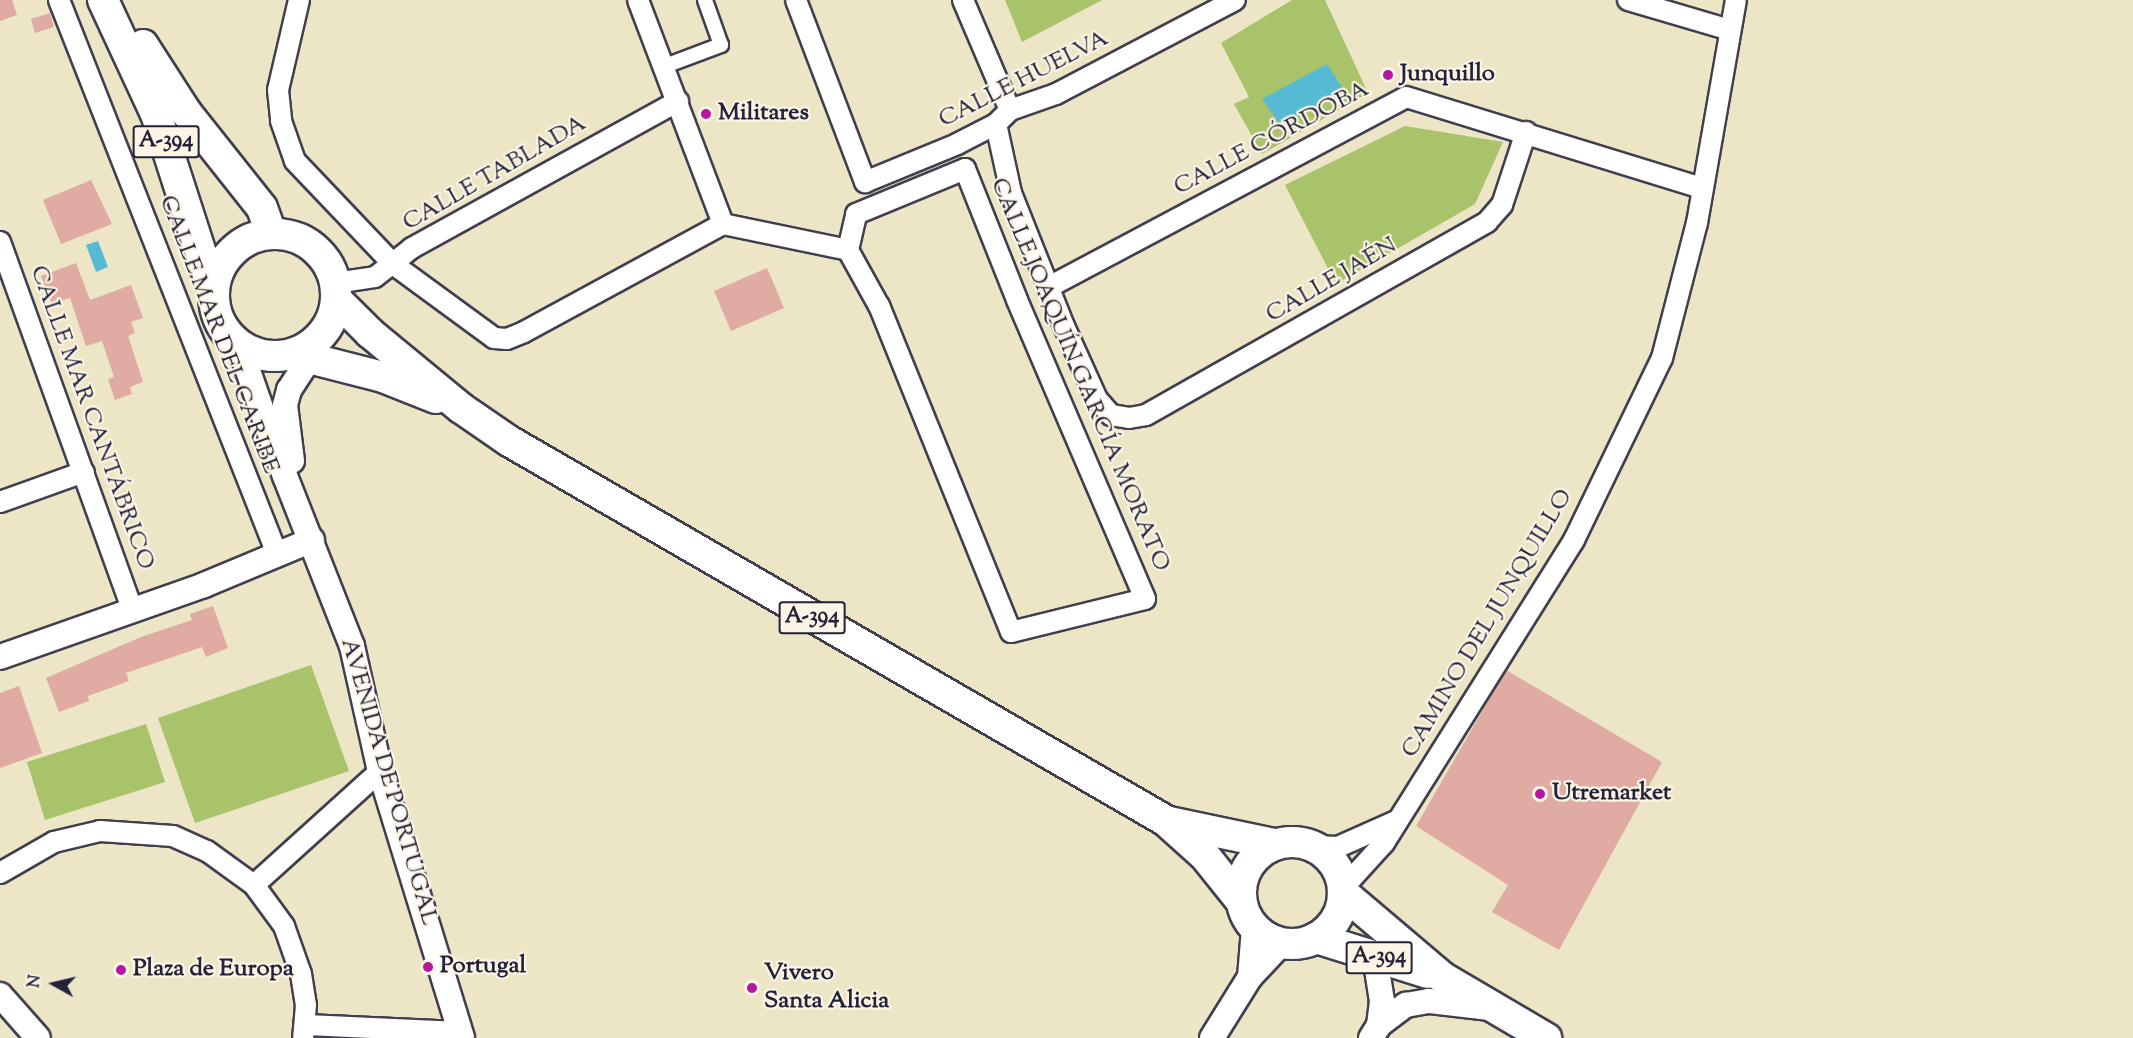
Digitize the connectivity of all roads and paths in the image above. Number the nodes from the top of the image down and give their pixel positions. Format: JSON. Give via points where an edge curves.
{"nodes":[{"id":1,"x":59,"y":0,"type":"edge"},
{"id":2,"x":104,"y":0,"type":"edge"},
{"id":3,"x":116,"y":0,"type":"edge"},
{"id":4,"x":299,"y":0,"type":"edge"},
{"id":5,"x":638,"y":0,"type":"edge"},
{"id":6,"x":705,"y":0,"type":"edge"},
{"id":7,"x":796,"y":0,"type":"edge"},
{"id":8,"x":963,"y":0,"type":"edge"},
{"id":9,"x":1235,"y":0,"type":"edge"},
{"id":10,"x":1628,"y":0,"type":"edge"},
{"id":11,"x":1736,"y":0,"type":"edge"},
{"id":12,"x":1730,"y":30,"type":"junction"},
{"id":13,"x":665,"y":66,"type":"junction"},
{"id":14,"x":678,"y":101,"type":"junction"},
{"id":15,"x":1003,"y":117,"type":"junction"},
{"id":16,"x":1526,"y":132,"type":"junction"},
{"id":17,"x":1702,"y":188,"type":"junction"},
{"id":18,"x":723,"y":224,"type":"junction"},
{"id":19,"x":271,"y":233,"type":"junction"},
{"id":20,"x":0,"y":242,"type":"edge"},
{"id":21,"x":848,"y":250,"type":"junction"},
{"id":22,"x":393,"y":264,"type":"junction"},
{"id":23,"x":1048,"y":287,"type":"junction"},
{"id":24,"x":213,"y":290,"type":"junction"},
{"id":25,"x":336,"y":291,"type":"junction"},
{"id":26,"x":239,"y":345,"type":"junction"},
{"id":27,"x":305,"y":352,"type":"junction"},
{"id":28,"x":461,"y":408,"type":"junction"},
{"id":29,"x":84,"y":472,"type":"junction"},
{"id":30,"x":0,"y":502,"type":"edge"},
{"id":31,"x":310,"y":534,"type":"junction"},
{"id":32,"x":277,"y":554,"type":"junction"},
{"id":33,"x":133,"y":611,"type":"junction"},
{"id":34,"x":0,"y":657,"type":"edge"},
{"id":35,"x":380,"y":771,"type":"junction"},
{"id":36,"x":1166,"y":821,"type":"junction"},
{"id":37,"x":1396,"y":821,"type":"junction"},
{"id":38,"x":1274,"y":844,"type":"junction"},
{"id":39,"x":1313,"y":846,"type":"junction"},
{"id":40,"x":0,"y":873,"type":"edge"},
{"id":41,"x":254,"y":885,"type":"junction"},
{"id":42,"x":1343,"y":890,"type":"junction"},
{"id":43,"x":1241,"y":901,"type":"junction"},
{"id":44,"x":1254,"y":928,"type":"junction"},
{"id":45,"x":1316,"y":938,"type":"junction"},
{"id":46,"x":1282,"y":943,"type":"junction"},
{"id":47,"x":1375,"y":957,"type":"junction"},
{"id":48,"x":1250,"y":977,"type":"junction"},
{"id":49,"x":1442,"y":977,"type":"junction"},
{"id":50,"x":0,"y":995,"type":"edge"},
{"id":51,"x":1493,"y":1008,"type":"junction"},
{"id":52,"x":304,"y":1031,"type":"edge"},
{"id":53,"x":1375,"y":1031,"type":"edge"},
{"id":54,"x":461,"y":1035,"type":"edge"},
{"id":55,"x":38,"y":1038,"type":"edge"},
{"id":56,"x":1212,"y":1038,"type":"edge"},
{"id":57,"x":1546,"y":1038,"type":"edge"}],
"edges":[{"from":1,"to":32,"type":"street","name":"CALLE MAR DEL CARIBE"},
{"from":2,"to":24,"type":"main road","number":"A-394","via":[[156,114]]},
{"from":3,"to":19,"type":"main road","number":"A-394","via":[[186,112],[262,208]]},
{"from":4,"to":22,"type":"street","via":[[278,90],[288,148],[307,174]]},
{"from":5,"to":13,"type":"street"},
{"from":6,"to":13,"type":"street","via":[[722,45]]},
{"from":7,"to":15,"type":"street","name":"CALLE HUELVA","via":[[866,182]]},
{"from":8,"to":15,"type":"street"},
{"from":9,"to":15,"type":"street","name":"CALLE HUELVA","via":[[1056,94]]},
{"from":10,"to":12,"type":"street"},
{"from":11,"to":12,"type":"street","name":"CAMINO DEL JUNQUILLO"},
{"from":12,"to":17,"type":"street","name":"CAMINO DEL JUNQUILLO"},
{"from":13,"to":14,"type":"street"},
{"from":14,"to":18,"type":"street"},
{"from":14,"to":22,"type":"street","name":"CALLE TABLADA","via":[[412,248]]},
{"from":15,"to":23,"type":"street","via":[[1011,192]]},
{"from":16,"to":17,"type":"street","name":"CALLE CÓRDOBA"},
{"from":16,"to":23,"type":"street","name":"CALLE CÓRDOBA","via":[[1406,97]]},
{"from":16,"to":23,"type":"street","name":"CALLE JAÉN","via":[[1502,205],[1487,222],[1146,415],[1111,415],[1097,399]]},
{"from":17,"to":37,"type":"street","name":"CAMINO DEL JUNQUILLO","via":[[1697,223],[1662,358],[1584,519],[1498,666]]},
{"from":18,"to":21,"type":"street"},
{"from":18,"to":22,"type":"street","via":[[507,339],[494,338]]},
{"from":19,"to":24,"type":"main road","via":[[238,245],[217,273]]},
{"from":19,"to":25,"type":"main road","number":"A-394","via":[[292,236],[312,246],[327,262]]},
{"from":20,"to":29,"type":"street","name":"CALLE MAR CANTÁBRICO"},
{"from":21,"to":21,"type":"street","name":"CALLE JOAQUÍN GARCÍA MORATO","via":[[879,306],[1011,632],[1145,599],[965,169],[856,214]]},
{"from":22,"to":25,"type":"street","name":"CALLE TABLADA","via":[[375,277]]},
{"from":24,"to":26,"type":"main road","number":"A-394","via":[[219,321]]},
{"from":25,"to":27,"type":"main road","via":[[328,327]]},
{"from":25,"to":28,"type":"main road","number":"A-394","via":[[370,333]]},
{"from":26,"to":27,"type":"main road","number":"A-394","via":[[267,356]]},
{"from":26,"to":31,"type":"street","name":"AVENIDA DE PORTUGAL"},
{"from":27,"to":28,"type":"main road","number":"A-394"},
{"from":27,"to":31,"type":"street","name":"AVENIDA DE PORTUGAL","via":[[285,405],[285,431]]},
{"from":28,"to":36,"type":"main road","number":"A-394","via":[[508,441],[714,562]]},
{"from":29,"to":30,"type":"street"},
{"from":29,"to":33,"type":"street","name":"CALLE MAR CANTÁBRICO"},
{"from":31,"to":32,"type":"street"},
{"from":31,"to":35,"type":"street","name":"AVENIDA DE PORTUGAL","via":[[352,646]]},
{"from":32,"to":33,"type":"street"},
{"from":33,"to":34,"type":"street"},
{"from":35,"to":41,"type":"street"},
{"from":35,"to":54,"type":"street","name":"AVENIDA DE PORTUGAL"},
{"from":36,"to":38,"type":"main road","number":"A-394"},
{"from":36,"to":43,"type":"main road","number":"A-394","via":[[1213,864]]},
{"from":37,"to":39,"type":"street","via":[[1338,847]]},
{"from":37,"to":42,"type":"street","name":"CAMINO DEL JUNQUILLO","via":[[1383,843]]},
{"from":38,"to":39,"type":"main road","number":"A-394","via":[[1297,841]]},
{"from":38,"to":43,"type":"main road","via":[[1248,867],[1240,887]]},
{"from":39,"to":42,"type":"main road","number":"A-394","via":[[1328,856],[1338,871]]},
{"from":40,"to":41,"type":"street","via":[[64,839],[100,831],[131,831],[189,842]]},
{"from":41,"to":52,"type":"street","via":[[284,926],[294,948],[305,995]]},
{"from":42,"to":45,"type":"main road","number":"A-394","via":[[1336,919]]},
{"from":42,"to":49,"type":"main road","number":"A-394"},
{"from":43,"to":44,"type":"main road","number":"A-394"},
{"from":44,"to":46,"type":"main road"},
{"from":44,"to":48,"type":"street"},
{"from":45,"to":46,"type":"main road","number":"A-394","via":[[1300,944]]},
{"from":45,"to":47,"type":"main road","number":"A-394"},
{"from":46,"to":48,"type":"street"},
{"from":47,"to":49,"type":"main road","number":"A-394"},
{"from":47,"to":53,"type":"street","via":[[1382,1001]]},
{"from":48,"to":56,"type":"street"},
{"from":49,"to":51,"type":"main road","number":"A-394"},
{"from":50,"to":55,"type":"street"},
{"from":51,"to":53,"type":"street","via":[[1428,1001],[1406,1005]]},
{"from":51,"to":57,"type":"main road","number":"A-394"},
{"from":52,"to":54,"type":"street"}]}
